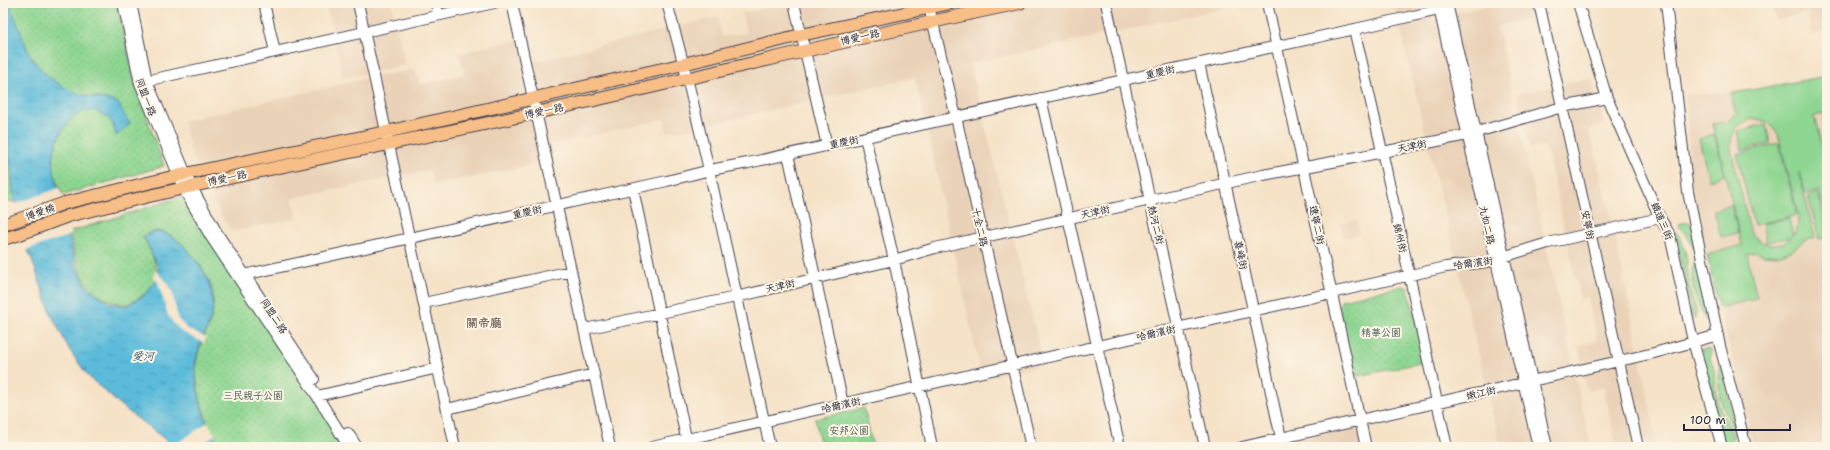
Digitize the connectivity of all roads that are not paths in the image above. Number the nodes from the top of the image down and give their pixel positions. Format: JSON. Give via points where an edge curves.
{"nodes":[{"id":1,"x":123,"y":3,"type":"edge"},
{"id":2,"x":131,"y":3,"type":"edge"},
{"id":3,"x":264,"y":3,"type":"edge"},
{"id":4,"x":358,"y":3,"type":"edge"},
{"id":5,"x":436,"y":3,"type":"edge"},
{"id":6,"x":494,"y":3,"type":"edge"},
{"id":7,"x":512,"y":3,"type":"edge"},
{"id":8,"x":667,"y":3,"type":"edge"},
{"id":9,"x":794,"y":3,"type":"edge"},
{"id":10,"x":951,"y":3,"type":"edge"},
{"id":11,"x":1020,"y":3,"type":"edge"},
{"id":12,"x":1106,"y":3,"type":"edge"},
{"id":13,"x":1267,"y":3,"type":"edge"},
{"id":14,"x":1539,"y":3,"type":"edge"},
{"id":15,"x":1578,"y":3,"type":"edge"},
{"id":16,"x":1666,"y":3,"type":"edge"},
{"id":17,"x":1443,"y":5,"type":"edge"},
{"id":18,"x":928,"y":6,"type":"edge"},
{"id":19,"x":438,"y":16,"type":"junction"},
{"id":20,"x":932,"y":21,"type":"junction"},
{"id":21,"x":1354,"y":29,"type":"junction"},
{"id":22,"x":364,"y":32,"type":"junction"},
{"id":23,"x":801,"y":35,"type":"junction"},
{"id":24,"x":1277,"y":46,"type":"junction"},
{"id":25,"x":805,"y":50,"type":"junction"},
{"id":26,"x":275,"y":52,"type":"junction"},
{"id":27,"x":1199,"y":63,"type":"junction"},
{"id":28,"x":684,"y":64,"type":"junction"},
{"id":29,"x":688,"y":78,"type":"junction"},
{"id":30,"x":1124,"y":80,"type":"junction"},
{"id":31,"x":143,"y":82,"type":"junction"},
{"id":32,"x":533,"y":97,"type":"junction"},
{"id":33,"x":1041,"y":98,"type":"junction"},
{"id":34,"x":1607,"y":98,"type":"junction"},
{"id":35,"x":1562,"y":107,"type":"junction"},
{"id":36,"x":536,"y":112,"type":"junction"},
{"id":37,"x":956,"y":117,"type":"junction"},
{"id":38,"x":386,"y":132,"type":"junction"},
{"id":39,"x":1472,"y":134,"type":"junction"},
{"id":40,"x":865,"y":138,"type":"junction"},
{"id":41,"x":389,"y":144,"type":"junction"},
{"id":42,"x":827,"y":146,"type":"junction"},
{"id":43,"x":1383,"y":152,"type":"junction"},
{"id":44,"x":788,"y":154,"type":"junction"},
{"id":45,"x":1304,"y":168,"type":"junction"},
{"id":46,"x":710,"y":170,"type":"junction"},
{"id":47,"x":182,"y":175,"type":"junction"},
{"id":48,"x":1226,"y":183,"type":"junction"},
{"id":49,"x":187,"y":187,"type":"junction"},
{"id":50,"x":633,"y":189,"type":"junction"},
{"id":51,"x":1150,"y":200,"type":"junction"},
{"id":52,"x":65,"y":203,"type":"joint"},
{"id":53,"x":557,"y":206,"type":"junction"},
{"id":54,"x":68,"y":216,"type":"joint"},
{"id":55,"x":1068,"y":218,"type":"junction"},
{"id":56,"x":1660,"y":218,"type":"junction"},
{"id":57,"x":3,"y":224,"type":"edge"},
{"id":58,"x":1590,"y":233,"type":"junction"},
{"id":59,"x":983,"y":237,"type":"junction"},
{"id":60,"x":410,"y":238,"type":"junction"},
{"id":61,"x":3,"y":239,"type":"edge"},
{"id":62,"x":1500,"y":259,"type":"junction"},
{"id":63,"x":894,"y":260,"type":"junction"},
{"id":64,"x":571,"y":271,"type":"junction"},
{"id":65,"x":1408,"y":275,"type":"junction"},
{"id":66,"x":242,"y":276,"type":"junction"},
{"id":67,"x":815,"y":278,"type":"junction"},
{"id":68,"x":1332,"y":293,"type":"junction"},
{"id":69,"x":736,"y":296,"type":"junction"},
{"id":70,"x":424,"y":303,"type":"junction"},
{"id":71,"x":1254,"y":310,"type":"junction"},
{"id":72,"x":660,"y":312,"type":"junction"},
{"id":73,"x":1178,"y":328,"type":"junction"},
{"id":74,"x":585,"y":329,"type":"junction"},
{"id":75,"x":1718,"y":335,"type":"junction"},
{"id":76,"x":1693,"y":341,"type":"junction"},
{"id":77,"x":1097,"y":346,"type":"junction"},
{"id":78,"x":1618,"y":361,"type":"junction"},
{"id":79,"x":1012,"y":366,"type":"junction"},
{"id":80,"x":438,"y":368,"type":"junction"},
{"id":81,"x":594,"y":374,"type":"junction"},
{"id":82,"x":1528,"y":382,"type":"junction"},
{"id":83,"x":919,"y":387,"type":"junction"},
{"id":84,"x":320,"y":395,"type":"junction"},
{"id":85,"x":1437,"y":403,"type":"junction"},
{"id":86,"x":842,"y":404,"type":"junction"},
{"id":87,"x":447,"y":409,"type":"junction"},
{"id":88,"x":1360,"y":420,"type":"junction"},
{"id":89,"x":764,"y":422,"type":"junction"},
{"id":90,"x":687,"y":443,"type":"edge"},
{"id":91,"x":1282,"y":443,"type":"edge"},
{"id":92,"x":349,"y":447,"type":"edge"},
{"id":93,"x":357,"y":447,"type":"edge"},
{"id":94,"x":455,"y":447,"type":"edge"},
{"id":95,"x":610,"y":447,"type":"edge"},
{"id":96,"x":652,"y":447,"type":"edge"},
{"id":97,"x":770,"y":447,"type":"edge"},
{"id":98,"x":932,"y":447,"type":"edge"},
{"id":99,"x":1031,"y":447,"type":"edge"},
{"id":100,"x":1120,"y":447,"type":"edge"},
{"id":101,"x":1205,"y":447,"type":"edge"},
{"id":102,"x":1242,"y":447,"type":"edge"},
{"id":103,"x":1366,"y":447,"type":"edge"},
{"id":104,"x":1447,"y":447,"type":"edge"},
{"id":105,"x":1538,"y":447,"type":"edge"},
{"id":106,"x":1547,"y":447,"type":"edge"},
{"id":107,"x":1638,"y":447,"type":"edge"},
{"id":108,"x":1722,"y":447,"type":"edge"},
{"id":109,"x":1746,"y":447,"type":"edge"}],
"edges":[{"from":1,"to":31,"type":"street","name":"同盟一路"},
{"from":2,"to":31,"type":"street","name":"同盟一路"},
{"from":3,"to":26,"type":"street"},
{"from":4,"to":22,"type":"street"},
{"from":5,"to":19,"type":"street"},
{"from":6,"to":19,"type":"street"},
{"from":7,"to":32,"type":"street"},
{"from":8,"to":28,"type":"street"},
{"from":9,"to":23,"type":"street"},
{"from":10,"to":18,"type":"main road","name":"博愛一路"},
{"from":11,"to":20,"type":"main road","name":"博愛一路"},
{"from":12,"to":30,"type":"street","name":"熱河二街"},
{"from":13,"to":24,"type":"street","name":"遼寧二街"},
{"from":14,"to":35,"type":"street","name":"安寧街"},
{"from":15,"to":34,"type":"street","name":"鐵道三街"},
{"from":16,"to":75,"type":"street","via":[[1688,192]]},
{"from":17,"to":21,"type":"street","name":"重慶街"},
{"from":17,"to":39,"type":"street","name":"九如二路"},
{"from":18,"to":20,"type":"street","name":"十全二路"},
{"from":18,"to":23,"type":"main road","name":"博愛一路"},
{"from":19,"to":22,"type":"street"},
{"from":20,"to":25,"type":"main road","name":"博愛一路"},
{"from":20,"to":37,"type":"street","name":"十全二路"},
{"from":21,"to":24,"type":"street","name":"重慶街"},
{"from":21,"to":43,"type":"street","name":"錦州街"},
{"from":22,"to":26,"type":"street"},
{"from":22,"to":38,"type":"street"},
{"from":23,"to":25,"type":"street"},
{"from":23,"to":28,"type":"main road","name":"博愛一路"},
{"from":24,"to":27,"type":"street","name":"重慶街"},
{"from":24,"to":45,"type":"street","name":"遼寧二街"},
{"from":25,"to":29,"type":"main road","name":"博愛一路"},
{"from":25,"to":42,"type":"street"},
{"from":26,"to":31,"type":"street"},
{"from":27,"to":30,"type":"street","name":"重慶街"},
{"from":27,"to":48,"type":"street","name":"喜峰街"},
{"from":28,"to":29,"type":"street"},
{"from":28,"to":32,"type":"main road","name":"博愛一路"},
{"from":29,"to":36,"type":"main road","name":"博愛一路"},
{"from":29,"to":46,"type":"street"},
{"from":30,"to":33,"type":"street","name":"重慶街"},
{"from":30,"to":51,"type":"street","name":"熱河二街"},
{"from":31,"to":47,"type":"street","name":"同盟一路"},
{"from":32,"to":36,"type":"street"},
{"from":32,"to":38,"type":"main road","name":"博愛一路"},
{"from":33,"to":37,"type":"street","name":"重慶街"},
{"from":33,"to":55,"type":"street"},
{"from":34,"to":35,"type":"street","name":"天津街"},
{"from":34,"to":56,"type":"street","name":"鐵道三街"},
{"from":35,"to":39,"type":"street","name":"天津街"},
{"from":35,"to":58,"type":"street","name":"安寧街"},
{"from":36,"to":41,"type":"main road","name":"博愛一路"},
{"from":36,"to":53,"type":"street"},
{"from":37,"to":40,"type":"street","name":"重慶街"},
{"from":37,"to":59,"type":"street","name":"十全二路"},
{"from":38,"to":41,"type":"street"},
{"from":38,"to":47,"type":"main road","name":"博愛一路"},
{"from":39,"to":43,"type":"street","name":"天津街"},
{"from":39,"to":62,"type":"street","name":"九如二路"},
{"from":40,"to":42,"type":"street","name":"重慶街"},
{"from":40,"to":63,"type":"street"},
{"from":41,"to":49,"type":"main road","name":"博愛一路"},
{"from":41,"to":60,"type":"street"},
{"from":42,"to":44,"type":"street","name":"重慶街"},
{"from":43,"to":45,"type":"street","name":"天津街"},
{"from":43,"to":65,"type":"street","name":"錦州街"},
{"from":44,"to":46,"type":"street","name":"重慶街"},
{"from":44,"to":67,"type":"street"},
{"from":45,"to":48,"type":"street","name":"天津街"},
{"from":45,"to":68,"type":"street","name":"遼寧二街"},
{"from":46,"to":50,"type":"street","name":"重慶街"},
{"from":46,"to":69,"type":"street"},
{"from":47,"to":49,"type":"street","name":"同盟一路"},
{"from":47,"to":52,"type":"main road","name":"博愛一路"},
{"from":48,"to":51,"type":"street","name":"天津街"},
{"from":48,"to":71,"type":"street","name":"喜峰街"},
{"from":49,"to":54,"type":"main road","name":"博愛一路"},
{"from":49,"to":66,"type":"street","name":"同盟二路","via":[[211,237]]},
{"from":50,"to":53,"type":"street","name":"重慶街"},
{"from":50,"to":72,"type":"street"},
{"from":51,"to":55,"type":"street","name":"天津街"},
{"from":51,"to":73,"type":"street","name":"熱河二街"},
{"from":52,"to":57,"type":"main road","name":"博愛橋"},
{"from":53,"to":60,"type":"street","name":"重慶街"},
{"from":53,"to":64,"type":"street"},
{"from":54,"to":61,"type":"main road","name":"博愛橋","bridge":true},
{"from":55,"to":59,"type":"street","name":"天津街"},
{"from":55,"to":77,"type":"street"},
{"from":56,"to":58,"type":"street","name":"哈爾濱街"},
{"from":56,"to":76,"type":"street","name":"鐵道三街","via":[[1670,235]]},
{"from":58,"to":62,"type":"street","name":"哈爾濱街","via":[[1548,243]]},
{"from":58,"to":78,"type":"street","name":"安寧街"},
{"from":59,"to":63,"type":"street","name":"天津街"},
{"from":59,"to":79,"type":"street","name":"十全二路"},
{"from":60,"to":66,"type":"street","name":"重慶街"},
{"from":60,"to":70,"type":"street"},
{"from":62,"to":65,"type":"street","name":"哈爾濱街"},
{"from":62,"to":82,"type":"street","name":"九如二路"},
{"from":63,"to":67,"type":"street","name":"天津街"},
{"from":63,"to":83,"type":"street"},
{"from":64,"to":70,"type":"street"},
{"from":64,"to":74,"type":"street"},
{"from":65,"to":68,"type":"street","name":"哈爾濱街"},
{"from":65,"to":85,"type":"street","name":"錦州街"},
{"from":66,"to":84,"type":"street","name":"同盟二路"},
{"from":67,"to":69,"type":"street","name":"天津街"},
{"from":67,"to":86,"type":"street"},
{"from":68,"to":71,"type":"street","name":"哈爾濱街"},
{"from":68,"to":88,"type":"street","name":"遼寧二街"},
{"from":69,"to":72,"type":"street","name":"天津街"},
{"from":69,"to":89,"type":"street"},
{"from":70,"to":80,"type":"street"},
{"from":71,"to":73,"type":"street","name":"哈爾濱街"},
{"from":71,"to":91,"type":"street","name":"喜峰街"},
{"from":72,"to":74,"type":"street","name":"天津街"},
{"from":72,"to":90,"type":"street"},
{"from":73,"to":77,"type":"street","name":"哈爾濱街"},
{"from":73,"to":101,"type":"street","name":"熱河二街"},
{"from":74,"to":81,"type":"street"},
{"from":75,"to":76,"type":"street","name":"嫩江街"},
{"from":75,"to":109,"type":"street"},
{"from":76,"to":78,"type":"street","name":"嫩江街"},
{"from":76,"to":108,"type":"street","name":"鐵道三街"},
{"from":77,"to":79,"type":"street","name":"哈爾濱街"},
{"from":77,"to":100,"type":"street"},
{"from":78,"to":82,"type":"street","name":"嫩江街"},
{"from":78,"to":107,"type":"street","name":"安寧街"},
{"from":79,"to":83,"type":"street","name":"哈爾濱街"},
{"from":79,"to":99,"type":"street","name":"十全二路"},
{"from":80,"to":84,"type":"street"},
{"from":80,"to":87,"type":"street"},
{"from":81,"to":87,"type":"street"},
{"from":81,"to":95,"type":"street"},
{"from":82,"to":85,"type":"street","name":"嫩江街"},
{"from":82,"to":105,"type":"street","name":"九如二路"},
{"from":82,"to":106,"type":"street","name":"九如二路"},
{"from":83,"to":86,"type":"street","name":"哈爾濱街"},
{"from":83,"to":98,"type":"street"},
{"from":84,"to":92,"type":"street","name":"同盟二路"},
{"from":84,"to":93,"type":"street","name":"同盟二路"},
{"from":85,"to":88,"type":"street","name":"嫩江街"},
{"from":85,"to":104,"type":"street","name":"錦州街"},
{"from":86,"to":89,"type":"street","name":"哈爾濱街"},
{"from":87,"to":94,"type":"street"},
{"from":88,"to":91,"type":"street","name":"嫩江街"},
{"from":88,"to":103,"type":"street","name":"遼寧二街"},
{"from":89,"to":90,"type":"street","name":"哈爾濱街"},
{"from":89,"to":97,"type":"street"},
{"from":90,"to":96,"type":"street","name":"哈爾濱街"},
{"from":91,"to":102,"type":"street","name":"嫩江街"}]}
